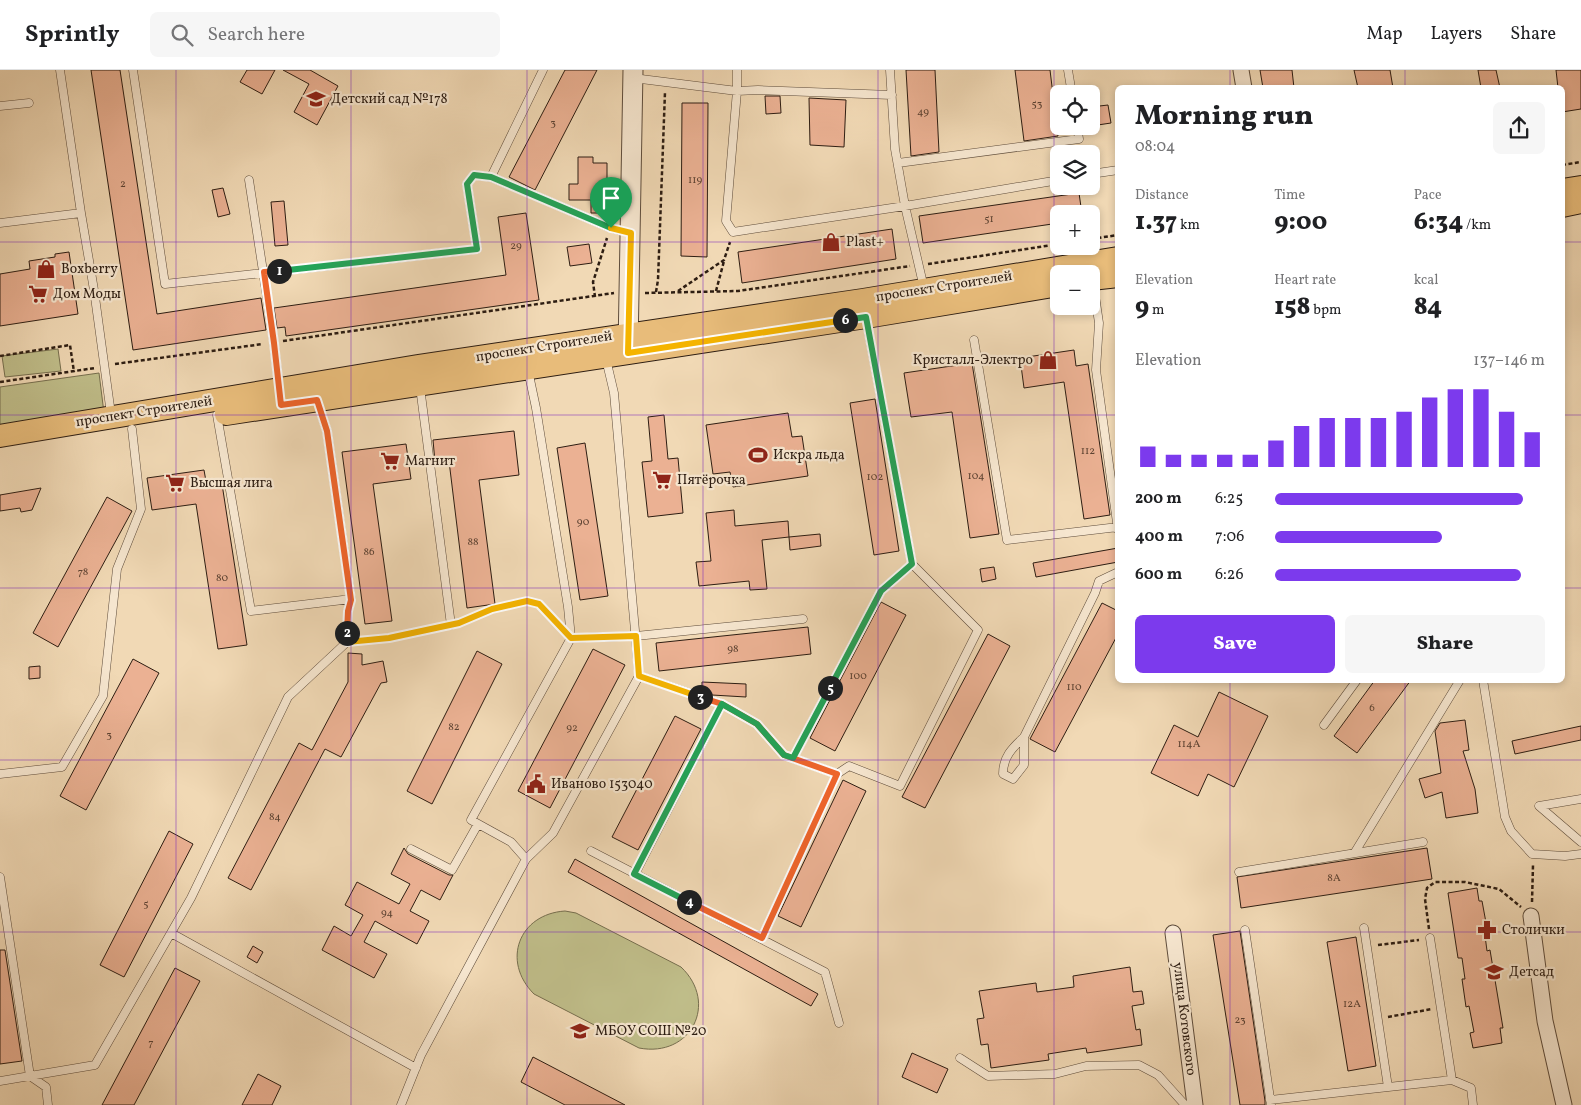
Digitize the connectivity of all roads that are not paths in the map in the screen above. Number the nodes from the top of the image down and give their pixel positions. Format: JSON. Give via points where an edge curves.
{"nodes":[{"id":1,"x":60,"y":70,"type":"edge"},
{"id":2,"x":133,"y":70,"type":"edge"},
{"id":3,"x":543,"y":70,"type":"edge"},
{"id":4,"x":737,"y":70,"type":"edge"},
{"id":5,"x":890,"y":70,"type":"edge"},
{"id":6,"x":1068,"y":70,"type":"edge"},
{"id":7,"x":1241,"y":70,"type":"edge"},
{"id":8,"x":633,"y":74,"type":"edge"},
{"id":9,"x":1070,"y":85,"type":"edge"},
{"id":10,"x":1244,"y":85,"type":"edge"},
{"id":11,"x":737,"y":91,"type":"junction"},
{"id":12,"x":892,"y":95,"type":"junction"},
{"id":13,"x":29,"y":103,"type":"dead end"},
{"id":14,"x":0,"y":106,"type":"edge"},
{"id":15,"x":1078,"y":135,"type":"edge"},
{"id":16,"x":898,"y":163,"type":"junction"},
{"id":17,"x":1115,"y":170,"type":"edge"},
{"id":18,"x":1100,"y":173,"type":"edge"},
{"id":19,"x":491,"y":177,"type":"junction"},
{"id":20,"x":249,"y":180,"type":"dead end"},
{"id":21,"x":1050,"y":182,"type":"edge"},
{"id":22,"x":1581,"y":186,"type":"edge"},
{"id":23,"x":1565,"y":189,"type":"edge"},
{"id":24,"x":1581,"y":202,"type":"edge"},
{"id":25,"x":1565,"y":205,"type":"edge"},
{"id":26,"x":905,"y":206,"type":"junction"},
{"id":27,"x":81,"y":213,"type":"junction"},
{"id":28,"x":0,"y":223,"type":"edge"},
{"id":29,"x":631,"y":233,"type":"junction"},
{"id":30,"x":1115,"y":258,"type":"edge"},
{"id":31,"x":264,"y":272,"type":"junction"},
{"id":32,"x":1115,"y":276,"type":"edge"},
{"id":33,"x":1100,"y":278,"type":"edge"},
{"id":34,"x":1050,"y":286,"type":"edge"},
{"id":35,"x":924,"y":290,"type":"junction"},
{"id":36,"x":1098,"y":315,"type":"edge"},
{"id":37,"x":866,"y":317,"type":"junction"},
{"id":38,"x":974,"y":340,"type":"dead end"},
{"id":39,"x":628,"y":344,"type":"junction"},
{"id":40,"x":606,"y":357,"type":"junction"},
{"id":41,"x":527,"y":368,"type":"junction"},
{"id":42,"x":419,"y":385,"type":"junction"},
{"id":43,"x":317,"y":391,"type":"junction"},
{"id":44,"x":280,"y":397,"type":"junction"},
{"id":45,"x":217,"y":415,"type":"junction"},
{"id":46,"x":111,"y":417,"type":"junction"},
{"id":47,"x":132,"y":429,"type":"junction"},
{"id":48,"x":0,"y":436,"type":"edge"},
{"id":49,"x":0,"y":450,"type":"edge"},
{"id":50,"x":1115,"y":514,"type":"edge"},
{"id":51,"x":1115,"y":529,"type":"edge"},
{"id":52,"x":912,"y":564,"type":"junction"},
{"id":53,"x":1115,"y":573,"type":"edge"},
{"id":54,"x":351,"y":600,"type":"junction"},
{"id":55,"x":803,"y":619,"type":"dead end"},
{"id":56,"x":450,"y":625,"type":"road end"},
{"id":57,"x":636,"y":636,"type":"junction"},
{"id":58,"x":571,"y":638,"type":"junction"},
{"id":59,"x":639,"y":676,"type":"junction"},
{"id":60,"x":1355,"y":683,"type":"edge"},
{"id":61,"x":1458,"y":683,"type":"edge"},
{"id":62,"x":1483,"y":683,"type":"edge"},
{"id":63,"x":722,"y":704,"type":"junction"},
{"id":64,"x":1324,"y":725,"type":"dead end"},
{"id":65,"x":1024,"y":737,"type":"junction"},
{"id":66,"x":793,"y":758,"type":"junction"},
{"id":67,"x":0,"y":774,"type":"edge"},
{"id":68,"x":837,"y":774,"type":"junction"},
{"id":69,"x":1581,"y":799,"type":"edge"},
{"id":70,"x":478,"y":824,"type":"junction"},
{"id":71,"x":1423,"y":842,"type":"dead end"},
{"id":72,"x":1581,"y":842,"type":"edge"},
{"id":73,"x":411,"y":849,"type":"dead end"},
{"id":74,"x":591,"y":851,"type":"dead end"},
{"id":75,"x":1355,"y":852,"type":"junction"},
{"id":76,"x":1581,"y":854,"type":"edge"},
{"id":77,"x":526,"y":859,"type":"junction"},
{"id":78,"x":1239,"y":872,"type":"dead end"},
{"id":79,"x":634,"y":874,"type":"junction"},
{"id":80,"x":0,"y":877,"type":"edge"},
{"id":81,"x":1531,"y":916,"type":"road end"},
{"id":82,"x":1364,"y":928,"type":"dead end"},
{"id":83,"x":1245,"y":930,"type":"dead end"},
{"id":84,"x":171,"y":933,"type":"junction"},
{"id":85,"x":1173,"y":933,"type":"dead end"},
{"id":86,"x":762,"y":938,"type":"junction"},
{"id":87,"x":1430,"y":938,"type":"road end"},
{"id":88,"x":840,"y":1023,"type":"dead end"},
{"id":89,"x":960,"y":1058,"type":"dead end"},
{"id":90,"x":416,"y":1068,"type":"junction"},
{"id":91,"x":30,"y":1076,"type":"junction"},
{"id":92,"x":1452,"y":1080,"type":"junction"},
{"id":93,"x":0,"y":1081,"type":"edge"},
{"id":94,"x":1388,"y":1087,"type":"junction"},
{"id":95,"x":1270,"y":1103,"type":"edge"},
{"id":96,"x":48,"y":1105,"type":"edge"},
{"id":97,"x":401,"y":1105,"type":"edge"},
{"id":98,"x":1185,"y":1105,"type":"edge"},
{"id":99,"x":1195,"y":1105,"type":"edge"},
{"id":100,"x":1473,"y":1105,"type":"edge"},
{"id":101,"x":1564,"y":1105,"type":"edge"}],
"edges":[{"from":1,"to":27,"type":"lane"},
{"from":2,"to":31,"type":"lane","via":[[165,284]]},
{"from":3,"to":19,"type":"lane"},
{"from":4,"to":11,"type":"lane"},
{"from":5,"to":12,"type":"lane"},
{"from":6,"to":9,"type":"lane"},
{"from":7,"to":10,"type":"street"},
{"from":8,"to":11,"type":"lane","via":[[666,82]]},
{"from":8,"to":29,"type":"street"},
{"from":11,"to":12,"type":"lane"},
{"from":11,"to":26,"type":"lane","via":[[726,220],[733,232]]},
{"from":12,"to":16,"type":"lane"},
{"from":13,"to":14,"type":"lane"},
{"from":15,"to":16,"type":"lane","via":[[1079,140]]},
{"from":16,"to":26,"type":"lane"},
{"from":17,"to":18,"type":"lane"},
{"from":19,"to":29,"type":"lane","via":[[611,228]]},
{"from":19,"to":31,"type":"lane","via":[[474,175],[467,184],[477,249]]},
{"from":20,"to":31,"type":"lane"},
{"from":21,"to":26,"type":"lane"},
{"from":22,"to":23,"type":"main road"},
{"from":24,"to":25,"type":"main road"},
{"from":26,"to":35,"type":"lane"},
{"from":27,"to":28,"type":"lane"},
{"from":27,"to":46,"type":"lane"},
{"from":29,"to":39,"type":"street"},
{"from":30,"to":35,"type":"main road","name":"проспект Строителей"},
{"from":31,"to":44,"type":"lane"},
{"from":32,"to":33,"type":"main road"},
{"from":34,"to":37,"type":"main road","name":"проспект Строителей"},
{"from":35,"to":39,"type":"main road","name":"проспект Строителей"},
{"from":36,"to":50,"type":"lane","via":[[1096,370]]},
{"from":37,"to":39,"type":"main road","name":"проспект Строителей"},
{"from":37,"to":52,"type":"lane"},
{"from":38,"to":51,"type":"lane","via":[[1007,540]]},
{"from":39,"to":40,"type":"main road","name":"проспект Строителей"},
{"from":39,"to":43,"type":"main road","name":"проспект Строителей","via":[[418,366]]},
{"from":40,"to":41,"type":"main road","name":"проспект Строителей"},
{"from":40,"to":57,"type":"lane","via":[[614,393]]},
{"from":41,"to":42,"type":"main road","name":"проспект Строителей"},
{"from":41,"to":58,"type":"lane"},
{"from":42,"to":43,"type":"main road","name":"проспект Строителей"},
{"from":42,"to":56,"type":"lane"},
{"from":43,"to":44,"type":"main road","name":"проспект Строителей"},
{"from":43,"to":54,"type":"lane","via":[[327,431]]},
{"from":44,"to":45,"type":"main road","name":"проспект Строителей"},
{"from":44,"to":46,"type":"main road","name":"проспект Строителей"},
{"from":45,"to":47,"type":"main road","name":"проспект Строителей"},
{"from":45,"to":54,"type":"lane","via":[[251,611]]},
{"from":46,"to":48,"type":"main road","name":"проспект Строителей"},
{"from":47,"to":49,"type":"main road","name":"проспект Строителей"},
{"from":47,"to":67,"type":"lane","via":[[141,510],[117,569],[103,696],[62,767]]},
{"from":52,"to":66,"type":"lane","via":[[881,591]]},
{"from":52,"to":68,"type":"lane","via":[[978,630],[900,786],[849,766]]},
{"from":53,"to":65,"type":"lane","via":[[1099,581]]},
{"from":54,"to":84,"type":"lane","via":[[347,642],[288,697]]},
{"from":55,"to":57,"type":"lane"},
{"from":57,"to":58,"type":"lane"},
{"from":57,"to":59,"type":"lane"},
{"from":58,"to":70,"type":"lane","via":[[471,820]]},
{"from":59,"to":63,"type":"lane"},
{"from":59,"to":77,"type":"lane","via":[[553,833]]},
{"from":60,"to":64,"type":"lane"},
{"from":61,"to":75,"type":"lane"},
{"from":62,"to":76,"type":"lane","via":[[1505,817],[1511,831],[1532,854]]},
{"from":63,"to":66,"type":"lane","via":[[757,724],[784,755]]},
{"from":63,"to":79,"type":"lane"},
{"from":65,"to":65,"type":"lane","via":[[1024,765],[1013,780],[1003,774],[1003,763]]},
{"from":66,"to":68,"type":"lane"},
{"from":68,"to":86,"type":"lane"},
{"from":69,"to":72,"type":"lane","via":[[1539,806]]},
{"from":70,"to":73,"type":"lane","via":[[452,870]]},
{"from":70,"to":77,"type":"lane","via":[[511,842]]},
{"from":71,"to":75,"type":"lane"},
{"from":74,"to":79,"type":"lane"},
{"from":75,"to":78,"type":"lane"},
{"from":77,"to":90,"type":"lane"},
{"from":79,"to":86,"type":"lane"},
{"from":80,"to":91,"type":"lane"},
{"from":81,"to":101,"type":"street","via":[[1545,1021]]},
{"from":82,"to":94,"type":"lane"},
{"from":83,"to":95,"type":"lane"},
{"from":84,"to":90,"type":"lane"},
{"from":84,"to":91,"type":"lane","via":[[95,1065]]},
{"from":85,"to":99,"type":"street","name":"улица Котовского"},
{"from":86,"to":88,"type":"lane","via":[[825,972]]},
{"from":87,"to":92,"type":"lane"},
{"from":89,"to":98,"type":"lane","via":[[988,1076],[1055,1074],[1086,1066],[1139,1065],[1158,1075]]},
{"from":90,"to":97,"type":"lane"},
{"from":91,"to":93,"type":"lane"},
{"from":91,"to":96,"type":"lane","via":[[46,1087]]},
{"from":92,"to":94,"type":"lane"},
{"from":92,"to":100,"type":"lane","via":[[1471,1088]]},
{"from":94,"to":95,"type":"lane"}]}
